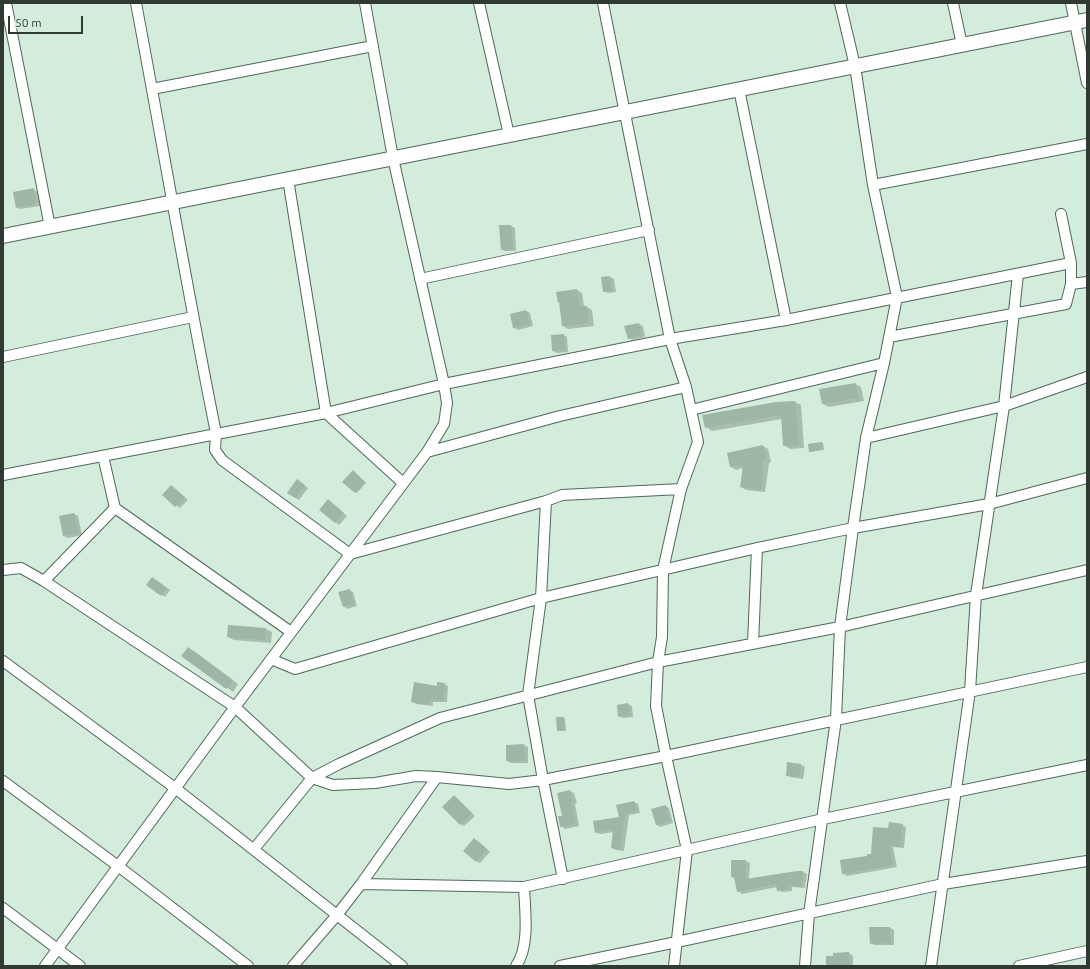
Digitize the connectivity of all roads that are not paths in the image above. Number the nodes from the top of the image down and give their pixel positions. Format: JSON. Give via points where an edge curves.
{"nodes":[{"id":1,"x":6,"y":3,"type":"edge"},
{"id":2,"x":136,"y":3,"type":"edge"},
{"id":3,"x":366,"y":3,"type":"edge"},
{"id":4,"x":479,"y":3,"type":"edge"},
{"id":5,"x":603,"y":3,"type":"edge"},
{"id":6,"x":840,"y":3,"type":"edge"},
{"id":7,"x":953,"y":3,"type":"edge"},
{"id":8,"x":1071,"y":3,"type":"edge"},
{"id":9,"x":1081,"y":21,"type":"edge"},
{"id":10,"x":962,"y":45,"type":"junction"},
{"id":11,"x":373,"y":46,"type":"junction"},
{"id":12,"x":855,"y":66,"type":"junction"},
{"id":13,"x":1087,"y":83,"type":"edge"},
{"id":14,"x":152,"y":89,"type":"junction"},
{"id":15,"x":739,"y":89,"type":"junction"},
{"id":16,"x":624,"y":112,"type":"junction"},
{"id":17,"x":509,"y":135,"type":"junction"},
{"id":18,"x":1087,"y":144,"type":"edge"},
{"id":19,"x":393,"y":158,"type":"junction"},
{"id":20,"x":288,"y":179,"type":"junction"},
{"id":21,"x":873,"y":185,"type":"junction"},
{"id":22,"x":173,"y":202,"type":"junction"},
{"id":23,"x":1061,"y":214,"type":"dead end"},
{"id":24,"x":50,"y":227,"type":"junction"},
{"id":25,"x":649,"y":230,"type":"junction"},
{"id":26,"x":3,"y":236,"type":"edge"},
{"id":27,"x":1071,"y":263,"type":"junction"},
{"id":28,"x":1018,"y":274,"type":"junction"},
{"id":29,"x":420,"y":279,"type":"junction"},
{"id":30,"x":1087,"y":282,"type":"edge"},
{"id":31,"x":1071,"y":284,"type":"junction"},
{"id":32,"x":897,"y":297,"type":"junction"},
{"id":33,"x":1013,"y":314,"type":"junction"},
{"id":34,"x":193,"y":317,"type":"junction"},
{"id":35,"x":786,"y":320,"type":"junction"},
{"id":36,"x":889,"y":337,"type":"junction"},
{"id":37,"x":670,"y":339,"type":"junction"},
{"id":38,"x":3,"y":357,"type":"edge"},
{"id":39,"x":884,"y":363,"type":"junction"},
{"id":40,"x":1087,"y":377,"type":"edge"},
{"id":41,"x":444,"y":384,"type":"junction"},
{"id":42,"x":686,"y":387,"type":"junction"},
{"id":43,"x":1004,"y":406,"type":"junction"},
{"id":44,"x":691,"y":410,"type":"junction"},
{"id":45,"x":326,"y":413,"type":"junction"},
{"id":46,"x":216,"y":433,"type":"junction"},
{"id":47,"x":866,"y":438,"type":"junction"},
{"id":48,"x":427,"y":452,"type":"junction"},
{"id":49,"x":103,"y":456,"type":"junction"},
{"id":50,"x":3,"y":474,"type":"edge"},
{"id":51,"x":1087,"y":478,"type":"edge"},
{"id":52,"x":403,"y":483,"type":"junction"},
{"id":53,"x":681,"y":489,"type":"junction"},
{"id":54,"x":546,"y":501,"type":"junction"},
{"id":55,"x":989,"y":504,"type":"junction"},
{"id":56,"x":115,"y":508,"type":"junction"},
{"id":57,"x":853,"y":528,"type":"junction"},
{"id":58,"x":757,"y":548,"type":"junction"},
{"id":59,"x":350,"y":554,"type":"junction"},
{"id":60,"x":3,"y":570,"type":"edge"},
{"id":61,"x":663,"y":570,"type":"junction"},
{"id":62,"x":1087,"y":570,"type":"edge"},
{"id":63,"x":44,"y":581,"type":"junction"},
{"id":64,"x":976,"y":596,"type":"junction"},
{"id":65,"x":541,"y":598,"type":"junction"},
{"id":66,"x":840,"y":627,"type":"junction"},
{"id":67,"x":291,"y":632,"type":"junction"},
{"id":68,"x":754,"y":644,"type":"junction"},
{"id":69,"x":271,"y":659,"type":"junction"},
{"id":70,"x":658,"y":662,"type":"junction"},
{"id":71,"x":4,"y":663,"type":"edge"},
{"id":72,"x":1087,"y":667,"type":"edge"},
{"id":73,"x":970,"y":691,"type":"junction"},
{"id":74,"x":528,"y":695,"type":"junction"},
{"id":75,"x":235,"y":707,"type":"junction"},
{"id":76,"x":836,"y":719,"type":"junction"},
{"id":77,"x":666,"y":756,"type":"junction"},
{"id":78,"x":1087,"y":765,"type":"edge"},
{"id":79,"x":437,"y":777,"type":"junction"},
{"id":80,"x":312,"y":778,"type":"junction"},
{"id":81,"x":542,"y":780,"type":"junction"},
{"id":82,"x":3,"y":781,"type":"edge"},
{"id":83,"x":175,"y":788,"type":"junction"},
{"id":84,"x":956,"y":792,"type":"junction"},
{"id":85,"x":823,"y":819,"type":"junction"},
{"id":86,"x":254,"y":849,"type":"junction"},
{"id":87,"x":687,"y":850,"type":"junction"},
{"id":88,"x":1087,"y":861,"type":"edge"},
{"id":89,"x":118,"y":866,"type":"junction"},
{"id":90,"x":562,"y":879,"type":"junction"},
{"id":91,"x":361,"y":884,"type":"junction"},
{"id":92,"x":943,"y":884,"type":"junction"},
{"id":93,"x":524,"y":888,"type":"junction"},
{"id":94,"x":3,"y":908,"type":"edge"},
{"id":95,"x":809,"y":914,"type":"junction"},
{"id":96,"x":338,"y":915,"type":"junction"},
{"id":97,"x":677,"y":942,"type":"junction"},
{"id":98,"x":58,"y":949,"type":"junction"},
{"id":99,"x":1087,"y":951,"type":"edge"},
{"id":100,"x":45,"y":966,"type":"edge"},
{"id":101,"x":80,"y":966,"type":"edge"},
{"id":102,"x":248,"y":966,"type":"edge"},
{"id":103,"x":294,"y":966,"type":"edge"},
{"id":104,"x":402,"y":966,"type":"edge"},
{"id":105,"x":516,"y":966,"type":"edge"},
{"id":106,"x":560,"y":966,"type":"edge"},
{"id":107,"x":674,"y":966,"type":"edge"},
{"id":108,"x":805,"y":966,"type":"edge"},
{"id":109,"x":931,"y":966,"type":"edge"},
{"id":110,"x":1019,"y":966,"type":"edge"}],
"edges":[{"from":1,"to":24,"type":"street"},
{"from":2,"to":14,"type":"street"},
{"from":3,"to":11,"type":"street"},
{"from":4,"to":17,"type":"street"},
{"from":5,"to":16,"type":"street"},
{"from":6,"to":12,"type":"street"},
{"from":7,"to":10,"type":"street"},
{"from":8,"to":9,"type":"street"},
{"from":9,"to":10,"type":"street"},
{"from":9,"to":13,"type":"street"},
{"from":10,"to":12,"type":"street"},
{"from":11,"to":14,"type":"street"},
{"from":11,"to":19,"type":"street"},
{"from":12,"to":15,"type":"street"},
{"from":12,"to":21,"type":"street"},
{"from":14,"to":22,"type":"street"},
{"from":15,"to":16,"type":"street"},
{"from":15,"to":35,"type":"street"},
{"from":16,"to":17,"type":"street"},
{"from":16,"to":25,"type":"street"},
{"from":17,"to":19,"type":"street"},
{"from":18,"to":21,"type":"street"},
{"from":19,"to":20,"type":"street"},
{"from":19,"to":29,"type":"street"},
{"from":20,"to":22,"type":"street"},
{"from":20,"to":45,"type":"street"},
{"from":21,"to":32,"type":"street"},
{"from":22,"to":24,"type":"street"},
{"from":22,"to":34,"type":"street"},
{"from":23,"to":27,"type":"street"},
{"from":24,"to":26,"type":"street"},
{"from":25,"to":29,"type":"street"},
{"from":25,"to":37,"type":"street"},
{"from":27,"to":28,"type":"street"},
{"from":27,"to":31,"type":"street"},
{"from":28,"to":32,"type":"street"},
{"from":28,"to":33,"type":"street"},
{"from":29,"to":41,"type":"street"},
{"from":30,"to":31,"type":"street"},
{"from":31,"to":33,"type":"street","via":[[1066,304]]},
{"from":32,"to":35,"type":"street"},
{"from":32,"to":36,"type":"street"},
{"from":33,"to":36,"type":"street"},
{"from":33,"to":43,"type":"street"},
{"from":34,"to":38,"type":"street"},
{"from":34,"to":46,"type":"street"},
{"from":35,"to":37,"type":"street"},
{"from":36,"to":39,"type":"street"},
{"from":37,"to":41,"type":"street"},
{"from":37,"to":42,"type":"street"},
{"from":39,"to":44,"type":"street"},
{"from":39,"to":47,"type":"street"},
{"from":40,"to":43,"type":"street"},
{"from":41,"to":45,"type":"street"},
{"from":41,"to":48,"type":"street","via":[[447,403],[444,424]]},
{"from":42,"to":44,"type":"street"},
{"from":42,"to":48,"type":"street","via":[[560,416]]},
{"from":43,"to":47,"type":"street"},
{"from":43,"to":55,"type":"street"},
{"from":44,"to":53,"type":"street","via":[[698,442]]},
{"from":45,"to":46,"type":"street"},
{"from":45,"to":52,"type":"street"},
{"from":46,"to":49,"type":"street"},
{"from":46,"to":59,"type":"street","via":[[215,450],[222,460]]},
{"from":47,"to":57,"type":"street"},
{"from":48,"to":52,"type":"street"},
{"from":49,"to":50,"type":"street"},
{"from":49,"to":56,"type":"street"},
{"from":51,"to":55,"type":"street"},
{"from":52,"to":59,"type":"street"},
{"from":53,"to":54,"type":"street","via":[[562,495]]},
{"from":53,"to":61,"type":"street"},
{"from":54,"to":59,"type":"street"},
{"from":54,"to":65,"type":"street"},
{"from":55,"to":57,"type":"street"},
{"from":55,"to":64,"type":"street"},
{"from":56,"to":63,"type":"street"},
{"from":56,"to":67,"type":"street"},
{"from":57,"to":58,"type":"street"},
{"from":57,"to":66,"type":"street"},
{"from":58,"to":61,"type":"street"},
{"from":58,"to":68,"type":"street"},
{"from":59,"to":67,"type":"street"},
{"from":60,"to":63,"type":"street","via":[[21,568]]},
{"from":61,"to":65,"type":"street"},
{"from":61,"to":70,"type":"street","via":[[662,637]]},
{"from":62,"to":64,"type":"street"},
{"from":63,"to":75,"type":"street"},
{"from":64,"to":66,"type":"street"},
{"from":64,"to":73,"type":"street"},
{"from":65,"to":69,"type":"street","via":[[295,669]]},
{"from":65,"to":74,"type":"street"},
{"from":66,"to":68,"type":"street"},
{"from":66,"to":76,"type":"street"},
{"from":67,"to":69,"type":"street"},
{"from":68,"to":70,"type":"street"},
{"from":69,"to":75,"type":"street"},
{"from":70,"to":74,"type":"street"},
{"from":70,"to":77,"type":"street","via":[[656,706]]},
{"from":71,"to":83,"type":"street"},
{"from":72,"to":73,"type":"street"},
{"from":73,"to":76,"type":"street"},
{"from":73,"to":84,"type":"street"},
{"from":74,"to":80,"type":"street","via":[[440,718]]},
{"from":74,"to":81,"type":"street"},
{"from":75,"to":80,"type":"street"},
{"from":75,"to":83,"type":"street"},
{"from":76,"to":77,"type":"street"},
{"from":76,"to":85,"type":"street"},
{"from":77,"to":81,"type":"street"},
{"from":77,"to":87,"type":"street"},
{"from":78,"to":84,"type":"street"},
{"from":79,"to":80,"type":"street","via":[[416,776],[375,783],[333,785]]},
{"from":79,"to":81,"type":"street","via":[[509,784]]},
{"from":79,"to":91,"type":"street"},
{"from":80,"to":86,"type":"street"},
{"from":81,"to":90,"type":"street"},
{"from":82,"to":89,"type":"street"},
{"from":83,"to":86,"type":"street"},
{"from":83,"to":89,"type":"street"},
{"from":84,"to":85,"type":"street"},
{"from":84,"to":92,"type":"street"},
{"from":85,"to":87,"type":"street"},
{"from":85,"to":95,"type":"street"},
{"from":86,"to":96,"type":"street"},
{"from":87,"to":90,"type":"street"},
{"from":87,"to":97,"type":"street"},
{"from":88,"to":92,"type":"street"},
{"from":89,"to":98,"type":"street"},
{"from":89,"to":102,"type":"street"},
{"from":90,"to":93,"type":"street"},
{"from":91,"to":93,"type":"street"},
{"from":91,"to":96,"type":"street"},
{"from":92,"to":95,"type":"street"},
{"from":92,"to":109,"type":"street"},
{"from":93,"to":105,"type":"street","via":[[525,942]]},
{"from":94,"to":98,"type":"street"},
{"from":95,"to":97,"type":"street"},
{"from":95,"to":108,"type":"street"},
{"from":96,"to":103,"type":"street"},
{"from":96,"to":104,"type":"street"},
{"from":97,"to":106,"type":"street"},
{"from":97,"to":107,"type":"street"},
{"from":98,"to":100,"type":"street"},
{"from":98,"to":101,"type":"street"},
{"from":99,"to":110,"type":"street"}]}
